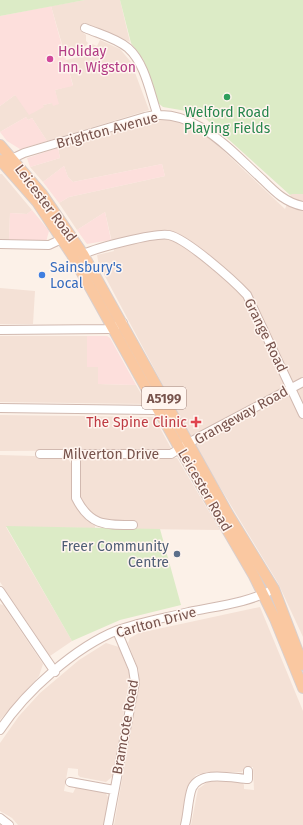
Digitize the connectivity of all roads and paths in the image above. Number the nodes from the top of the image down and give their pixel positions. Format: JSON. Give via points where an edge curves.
{"nodes":[{"id":1,"x":85,"y":28,"type":"dead end"},
{"id":2,"x":157,"y":114,"type":"junction"},
{"id":3,"x":0,"y":145,"type":"edge"},
{"id":4,"x":13,"y":159,"type":"junction"},
{"id":5,"x":1,"y":163,"type":"edge"},
{"id":6,"x":303,"y":206,"type":"edge"},
{"id":7,"x":67,"y":237,"type":"junction"},
{"id":8,"x":0,"y":244,"type":"edge"},
{"id":9,"x":83,"y":254,"type":"junction"},
{"id":10,"x":123,"y":323,"type":"junction"},
{"id":11,"x":113,"y":328,"type":"junction"},
{"id":12,"x":0,"y":330,"type":"edge"},
{"id":13,"x":303,"y":382,"type":"edge"},
{"id":14,"x":291,"y":388,"type":"junction"},
{"id":15,"x":162,"y":406,"type":"junction"},
{"id":16,"x":0,"y":408,"type":"edge"},
{"id":17,"x":303,"y":414,"type":"edge"},
{"id":18,"x":185,"y":446,"type":"junction"},
{"id":19,"x":40,"y":454,"type":"dead end"},
{"id":20,"x":76,"y":455,"type":"junction"},
{"id":21,"x":133,"y":525,"type":"dead end"},
{"id":22,"x":274,"y":589,"type":"junction"},
{"id":23,"x":0,"y":591,"type":"edge"},
{"id":24,"x":263,"y":595,"type":"junction"},
{"id":25,"x":118,"y":630,"type":"junction"},
{"id":26,"x":303,"y":665,"type":"edge"},
{"id":27,"x":55,"y":672,"type":"junction"},
{"id":28,"x":303,"y":688,"type":"edge"},
{"id":29,"x":0,"y":730,"type":"edge"},
{"id":30,"x":248,"y":778,"type":"dead end"},
{"id":31,"x":70,"y":782,"type":"dead end"},
{"id":32,"x":114,"y":790,"type":"junction"},
{"id":33,"x":0,"y":818,"type":"edge"},
{"id":34,"x":9,"y":825,"type":"edge"},
{"id":35,"x":108,"y":825,"type":"edge"},
{"id":36,"x":186,"y":825,"type":"edge"}],
"edges":[{"from":1,"to":2,"type":"street","via":[[121,43],[135,55]]},
{"from":2,"to":4,"type":"street","name":"Brighton Avenue","via":[[37,149]]},
{"from":2,"to":6,"type":"street","name":"Brighton Avenue","via":[[173,115],[191,121],[210,134],[282,198]]},
{"from":3,"to":4,"type":"main road","name":"Leicester Road","number":"A5199"},
{"from":4,"to":5,"type":"street","name":"Brighton Avenue"},
{"from":4,"to":7,"type":"main road","name":"Leicester Road","number":"A5199","via":[[42,194]]},
{"from":5,"to":7,"type":"main road","name":"Leicester Road","number":"A5199"},
{"from":7,"to":8,"type":"street","via":[[45,246]]},
{"from":7,"to":9,"type":"main road","name":"Leicester Road","number":"A5199"},
{"from":7,"to":11,"type":"main road","name":"Leicester Road","number":"A5199"},
{"from":9,"to":10,"type":"main road","name":"Leicester Road","number":"A5199"},
{"from":9,"to":14,"type":"street","name":"Grange Road","via":[[167,234],[183,242],[236,283],[247,295]]},
{"from":10,"to":11,"type":"street"},
{"from":10,"to":15,"type":"main road","name":"Leicester Road","number":"A5199"},
{"from":11,"to":12,"type":"street"},
{"from":11,"to":15,"type":"main road","name":"Leicester Road","number":"A5199"},
{"from":13,"to":14,"type":"street","name":"Grangeway Road"},
{"from":14,"to":17,"type":"street","name":"Grange Road"},
{"from":14,"to":18,"type":"street","name":"Grangeway Road"},
{"from":15,"to":16,"type":"street","via":[[147,410]]},
{"from":15,"to":18,"type":"main road","name":"Leicester Road","number":"A5199"},
{"from":18,"to":20,"type":"street","name":"Milverton Drive","via":[[171,454]]},
{"from":18,"to":22,"type":"main road","name":"Leicester Road","number":"A5199"},
{"from":18,"to":24,"type":"main road","name":"Leicester Road","number":"A5199"},
{"from":19,"to":20,"type":"street","name":"Milverton Drive"},
{"from":20,"to":21,"type":"street","via":[[76,498],[79,504],[94,520],[104,525]]},
{"from":22,"to":24,"type":"street","name":"Carlton Drive"},
{"from":22,"to":26,"type":"main road","name":"Leicester Road","number":"A5199"},
{"from":23,"to":27,"type":"street"},
{"from":24,"to":25,"type":"street","name":"Carlton Drive"},
{"from":24,"to":28,"type":"main road","name":"Leicester Road","number":"A5199"},
{"from":25,"to":27,"type":"street","name":"Carlton Drive","via":[[84,648]]},
{"from":25,"to":32,"type":"street","name":"Bramcote Road","via":[[133,668],[135,682]]},
{"from":27,"to":29,"type":"street","name":"Carlton Drive","via":[[22,703]]},
{"from":30,"to":36,"type":"street","via":[[203,777],[196,782],[192,788]]},
{"from":31,"to":32,"type":"street"},
{"from":32,"to":35,"type":"street","name":"Bramcote Road"},
{"from":33,"to":34,"type":"street"}]}
